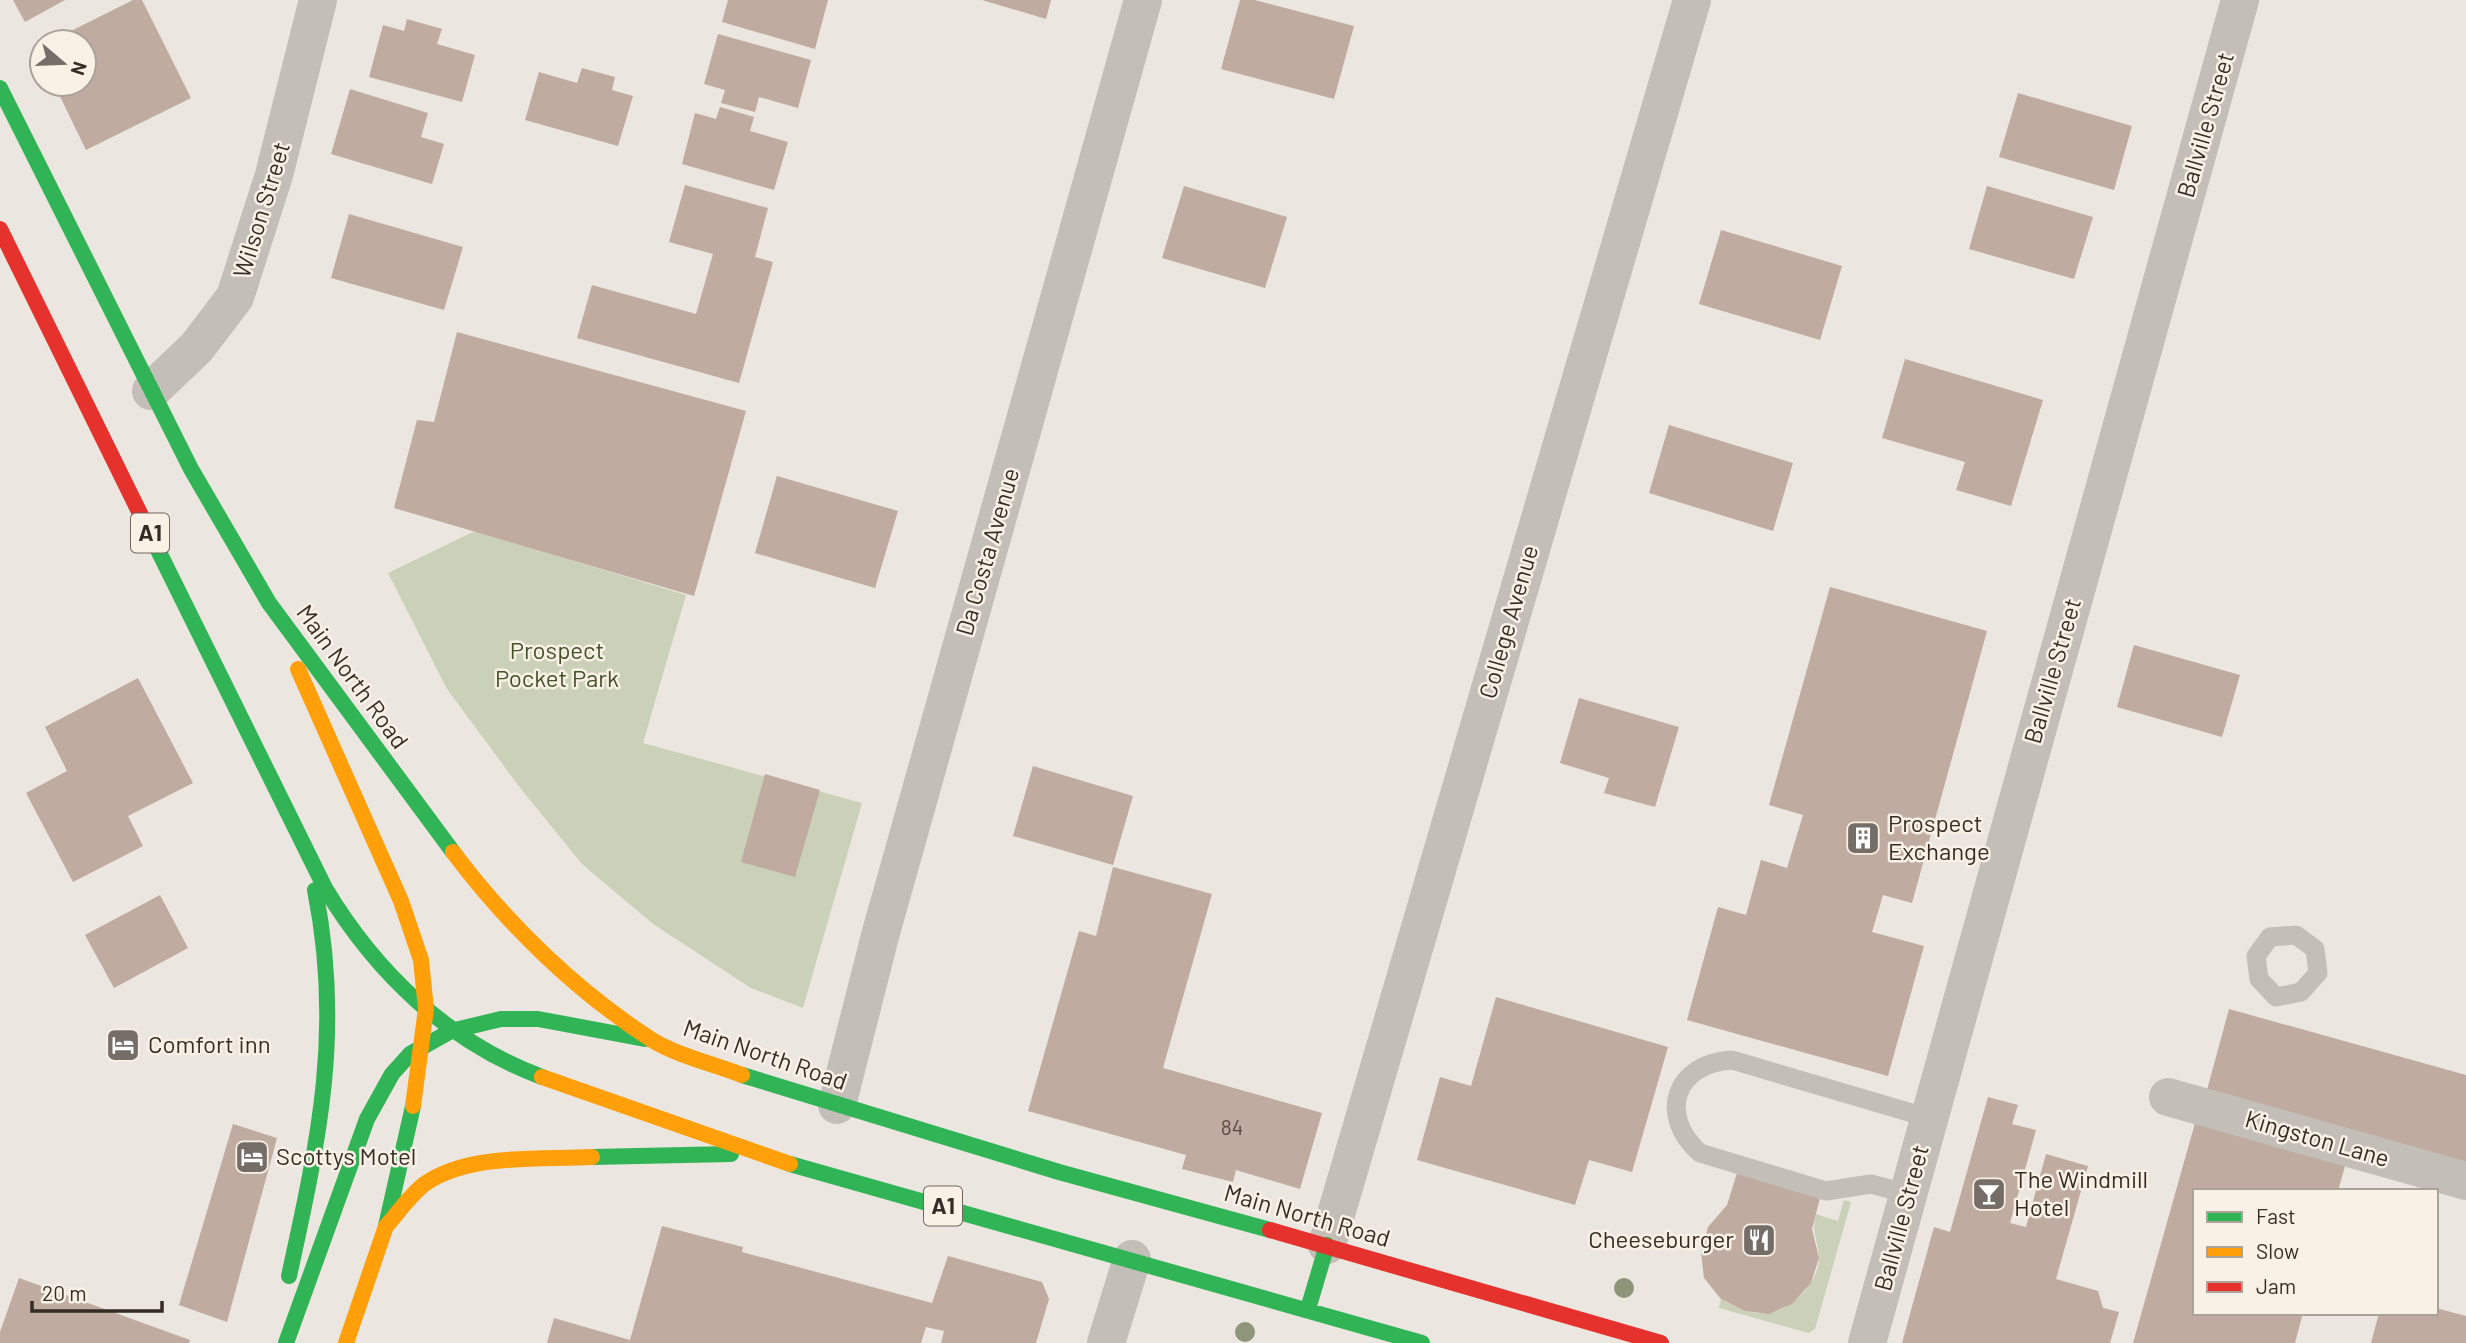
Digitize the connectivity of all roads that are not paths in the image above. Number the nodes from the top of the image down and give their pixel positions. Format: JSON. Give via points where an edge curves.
{"nodes":[{"id":1,"x":318,"y":0,"type":"edge"},
{"id":2,"x":1143,"y":0,"type":"edge"},
{"id":3,"x":1692,"y":0,"type":"edge"},
{"id":4,"x":2240,"y":0,"type":"edge"},
{"id":5,"x":0,"y":88,"type":"edge"},
{"id":6,"x":0,"y":229,"type":"edge"},
{"id":7,"x":151,"y":391,"type":"junction"},
{"id":8,"x":269,"y":603,"type":"junction"},
{"id":9,"x":300,"y":837,"type":"junction"},
{"id":10,"x":426,"y":1009,"type":"junction"},
{"id":11,"x":452,"y":1031,"type":"junction"},
{"id":12,"x":654,"y":1041,"type":"junction"},
{"id":13,"x":422,"y":1046,"type":"junction"},
{"id":14,"x":2168,"y":1097,"type":"dead end"},
{"id":15,"x":837,"y":1105,"type":"junction"},
{"id":16,"x":1929,"y":1118,"type":"junction"},
{"id":17,"x":754,"y":1154,"type":"junction"},
{"id":18,"x":2466,"y":1181,"type":"edge"},
{"id":19,"x":1908,"y":1194,"type":"junction"},
{"id":20,"x":386,"y":1226,"type":"junction"},
{"id":21,"x":1327,"y":1245,"type":"junction"},
{"id":22,"x":1132,"y":1259,"type":"junction"},
{"id":23,"x":1308,"y":1309,"type":"junction"},
{"id":24,"x":274,"y":1343,"type":"edge"},
{"id":25,"x":286,"y":1343,"type":"edge"},
{"id":26,"x":346,"y":1343,"type":"edge"},
{"id":27,"x":1106,"y":1343,"type":"edge"},
{"id":28,"x":1422,"y":1343,"type":"edge"},
{"id":29,"x":1661,"y":1343,"type":"edge"},
{"id":30,"x":1867,"y":1343,"type":"edge"}],
"edges":[{"from":1,"to":7,"type":"street","name":"Wilson Street","via":[[274,175],[236,296],[197,347]]},
{"from":2,"to":15,"type":"street","name":"Da Costa Avenue","via":[[884,922]]},
{"from":3,"to":21,"type":"street","name":"College Avenue"},
{"from":4,"to":16,"type":"street","name":"Ballville Street"},
{"from":5,"to":7,"type":"main road","name":"Main North Road"},
{"from":6,"to":9,"type":"main road","number":"A1"},
{"from":7,"to":8,"type":"main road","name":"Main North Road"},
{"from":8,"to":10,"type":"main road","via":[[401,901],[421,960]]},
{"from":8,"to":12,"type":"main road","name":"Main North Road","via":[[502,911],[567,975]]},
{"from":9,"to":10,"type":"main road","number":"A1","via":[[351,930],[382,969]]},
{"from":9,"to":24,"type":"main road","via":[[327,947],[330,1012],[321,1130]]},
{"from":10,"to":11,"type":"main road","number":"A1"},
{"from":10,"to":13,"type":"main road"},
{"from":11,"to":12,"type":"main road","via":[[520,1018]]},
{"from":11,"to":13,"type":"main road"},
{"from":11,"to":17,"type":"main road","number":"A1","via":[[542,1078]]},
{"from":12,"to":15,"type":"main road","name":"Main North Road","via":[[728,1071]]},
{"from":13,"to":20,"type":"main road"},
{"from":13,"to":25,"type":"main road","via":[[392,1074],[367,1119]]},
{"from":14,"to":18,"type":"street","name":"Kingston Lane"},
{"from":15,"to":21,"type":"main road","name":"Main North Road"},
{"from":16,"to":19,"type":"street","name":"Ballville Street"},
{"from":16,"to":19,"type":"lane","via":[[1732,1060],[1699,1068],[1678,1094],[1679,1128],[1700,1153],[1826,1191],[1871,1184]]},
{"from":17,"to":20,"type":"main road","via":[[477,1164],[441,1174],[423,1185]]},
{"from":17,"to":22,"type":"main road","number":"A1"},
{"from":19,"to":30,"type":"street","name":"Ballville Street"},
{"from":20,"to":26,"type":"main road"},
{"from":21,"to":23,"type":"main road"},
{"from":21,"to":29,"type":"main road","name":"Main North Road"},
{"from":22,"to":23,"type":"main road","number":"A1"},
{"from":22,"to":27,"type":"street"},
{"from":23,"to":28,"type":"main road","number":"A1"}]}
